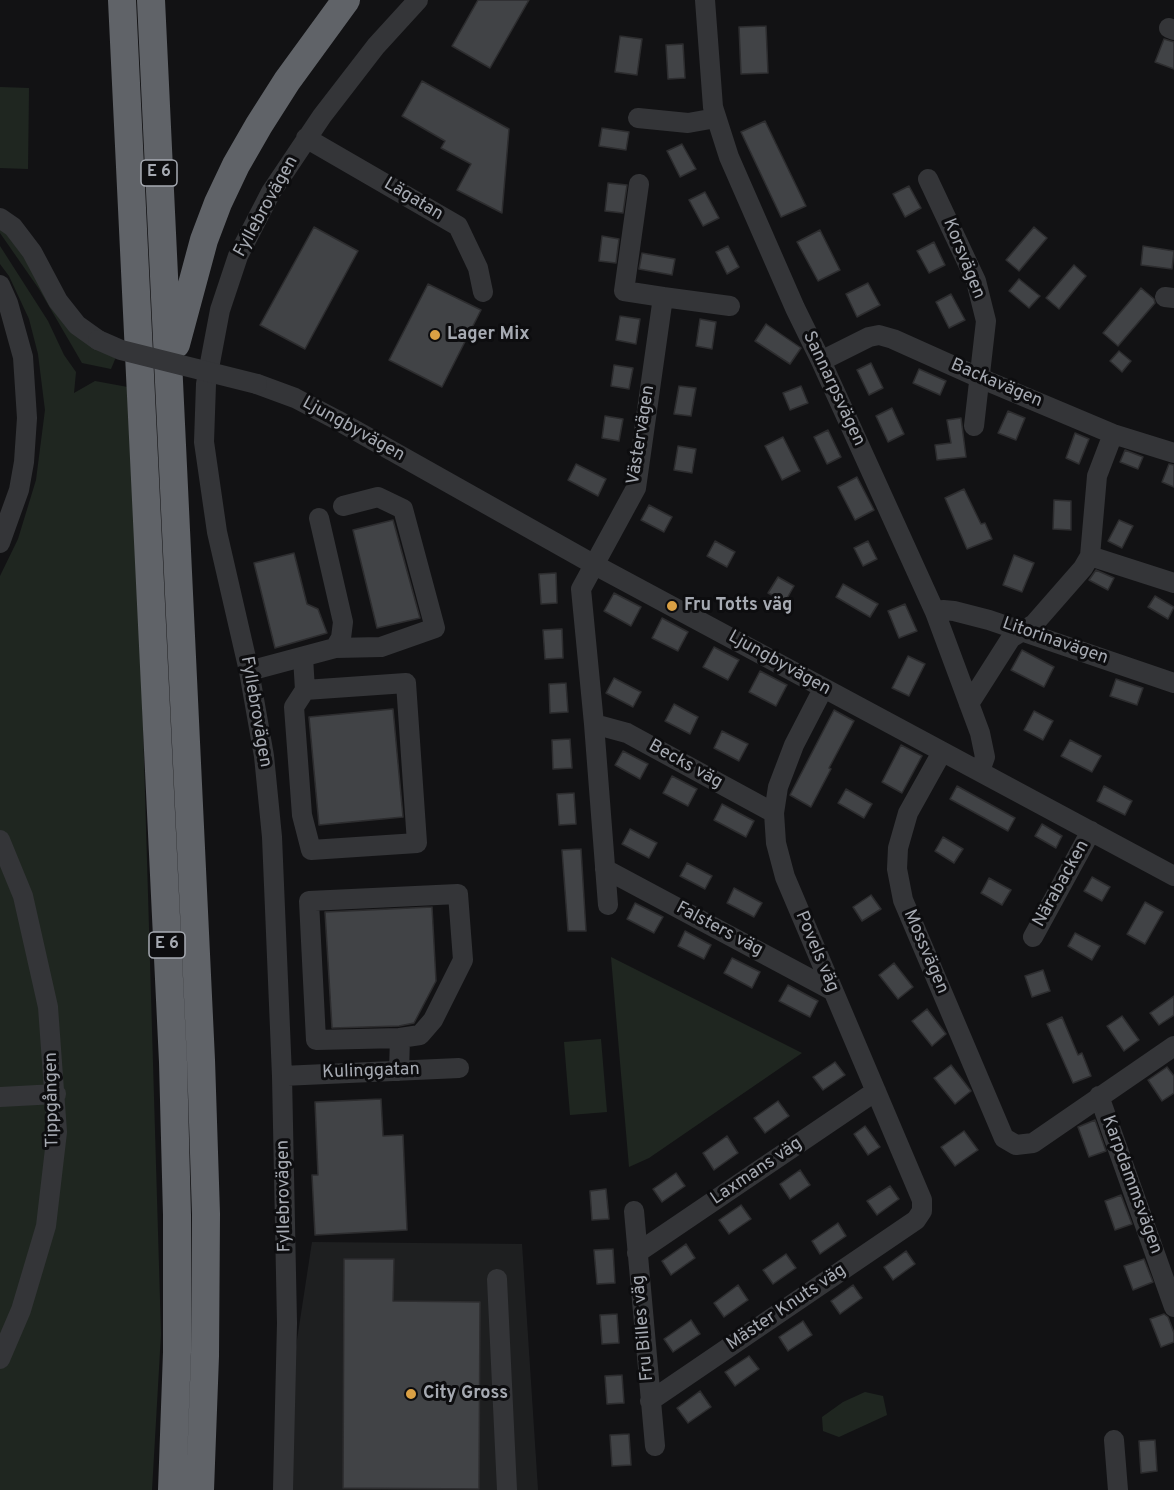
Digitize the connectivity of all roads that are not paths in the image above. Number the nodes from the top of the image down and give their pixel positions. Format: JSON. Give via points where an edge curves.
{"nodes":[{"id":1,"x":122,"y":0,"type":"edge"},
{"id":2,"x":151,"y":0,"type":"edge"},
{"id":3,"x":346,"y":0,"type":"edge"},
{"id":4,"x":418,"y":0,"type":"edge"},
{"id":5,"x":705,"y":0,"type":"edge"},
{"id":6,"x":638,"y":117,"type":"dead end"},
{"id":7,"x":716,"y":118,"type":"junction"},
{"id":8,"x":306,"y":138,"type":"junction"},
{"id":9,"x":928,"y":179,"type":"dead end"},
{"id":10,"x":639,"y":184,"type":"dead end"},
{"id":11,"x":0,"y":218,"type":"edge"},
{"id":12,"x":0,"y":285,"type":"edge"},
{"id":13,"x":483,"y":292,"type":"dead end"},
{"id":14,"x":663,"y":297,"type":"junction"},
{"id":15,"x":730,"y":306,"type":"dead end"},
{"id":16,"x":821,"y":361,"type":"junction"},
{"id":17,"x":169,"y":374,"type":"junction"},
{"id":18,"x":980,"y":378,"type":"junction"},
{"id":19,"x":974,"y":426,"type":"dead end"},
{"id":20,"x":1113,"y":434,"type":"junction"},
{"id":21,"x":1174,"y":453,"type":"edge"},
{"id":22,"x":343,"y":506,"type":"dead end"},
{"id":23,"x":319,"y":518,"type":"dead end"},
{"id":24,"x":0,"y":543,"type":"edge"},
{"id":25,"x":1090,"y":556,"type":"junction"},
{"id":26,"x":593,"y":564,"type":"junction"},
{"id":27,"x":1174,"y":584,"type":"edge"},
{"id":28,"x":934,"y":612,"type":"junction"},
{"id":29,"x":1023,"y":631,"type":"junction"},
{"id":30,"x":335,"y":648,"type":"junction"},
{"id":31,"x":303,"y":657,"type":"junction"},
{"id":32,"x":249,"y":671,"type":"junction"},
{"id":33,"x":1174,"y":683,"type":"edge"},
{"id":34,"x":824,"y":689,"type":"junction"},
{"id":35,"x":305,"y":690,"type":"junction"},
{"id":36,"x":969,"y":704,"type":"junction"},
{"id":37,"x":594,"y":724,"type":"junction"},
{"id":38,"x":942,"y":752,"type":"junction"},
{"id":39,"x":980,"y":771,"type":"junction"},
{"id":40,"x":774,"y":813,"type":"junction"},
{"id":41,"x":1091,"y":831,"type":"junction"},
{"id":42,"x":0,"y":840,"type":"edge"},
{"id":43,"x":605,"y":869,"type":"junction"},
{"id":44,"x":1174,"y":876,"type":"edge"},
{"id":45,"x":608,"y":905,"type":"dead end"},
{"id":46,"x":1033,"y":936,"type":"dead end"},
{"id":47,"x":833,"y":991,"type":"junction"},
{"id":48,"x":400,"y":1038,"type":"junction"},
{"id":49,"x":1174,"y":1046,"type":"edge"},
{"id":50,"x":459,"y":1068,"type":"dead end"},
{"id":51,"x":399,"y":1071,"type":"junction"},
{"id":52,"x":282,"y":1076,"type":"junction"},
{"id":53,"x":876,"y":1090,"type":"junction"},
{"id":54,"x":56,"y":1094,"type":"junction"},
{"id":55,"x":1099,"y":1096,"type":"junction"},
{"id":56,"x":0,"y":1097,"type":"edge"},
{"id":57,"x":634,"y":1211,"type":"dead end"},
{"id":58,"x":922,"y":1211,"type":"joint"},
{"id":59,"x":637,"y":1253,"type":"junction"},
{"id":60,"x":497,"y":1279,"type":"dead end"},
{"id":61,"x":1174,"y":1307,"type":"edge"},
{"id":62,"x":0,"y":1359,"type":"edge"},
{"id":63,"x":650,"y":1401,"type":"junction"},
{"id":64,"x":1114,"y":1440,"type":"dead end"},
{"id":65,"x":655,"y":1446,"type":"dead end"},
{"id":66,"x":172,"y":1490,"type":"edge"},
{"id":67,"x":200,"y":1490,"type":"edge"},
{"id":68,"x":283,"y":1490,"type":"edge"},
{"id":69,"x":507,"y":1490,"type":"edge"},
{"id":70,"x":1118,"y":1490,"type":"edge"}],
"edges":[{"from":1,"to":66,"type":"highway","number":"E 6","via":[[173,1062],[177,1352]]},
{"from":2,"to":17,"type":"highway","number":"E 6"},
{"from":3,"to":17,"type":"highway","via":[[287,81],[232,175],[204,240]]},
{"from":4,"to":8,"type":"street","name":"Fyllebrovägen","via":[[376,46]]},
{"from":5,"to":7,"type":"street","name":"Sannarpsvägen"},
{"from":6,"to":7,"type":"street","via":[[688,123]]},
{"from":7,"to":16,"type":"street","name":"Sannarpsvägen","via":[[734,168]]},
{"from":8,"to":13,"type":"street","name":"Lägatan","via":[[458,226],[478,268]]},
{"from":8,"to":32,"type":"street","name":"Fyllebrovägen","via":[[271,192],[238,256],[220,310],[206,384],[204,442],[218,532]]},
{"from":9,"to":18,"type":"street","name":"Korsvägen","via":[[976,281],[986,321]]},
{"from":10,"to":14,"type":"street","via":[[624,291]]},
{"from":11,"to":26,"type":"street","name":"Ljungbyvägen","bridge":true,"via":[[13,227],[32,252],[58,302],[77,325],[98,340],[127,352],[257,384],[295,398]]},
{"from":12,"to":24,"type":"street","via":[[23,357],[27,418],[18,490]]},
{"from":14,"to":15,"type":"street"},
{"from":14,"to":26,"type":"street","name":"Västervägen","via":[[636,488]]},
{"from":16,"to":18,"type":"street","name":"Backavägen","via":[[879,335]]},
{"from":16,"to":28,"type":"street","name":"Sannarpsvägen"},
{"from":17,"to":67,"type":"highway","number":"E 6","via":[[206,1202]]},
{"from":18,"to":19,"type":"street","name":"Korsvägen"},
{"from":18,"to":20,"type":"street","name":"Backavägen"},
{"from":20,"to":21,"type":"street","name":"Backavägen"},
{"from":20,"to":25,"type":"street","via":[[1097,476]]},
{"from":22,"to":30,"type":"street","via":[[378,497],[403,509],[435,628],[381,647]]},
{"from":23,"to":30,"type":"street","via":[[343,622]]},
{"from":25,"to":27,"type":"street"},
{"from":25,"to":29,"type":"street","via":[[1034,624]]},
{"from":26,"to":34,"type":"street","name":"Ljungbyvägen"},
{"from":26,"to":37,"type":"street","via":[[581,589]]},
{"from":28,"to":29,"type":"street","name":"Litorinavägen","via":[[954,611]]},
{"from":28,"to":36,"type":"street","name":"Sannarpsvägen"},
{"from":29,"to":33,"type":"street","name":"Litorinavägen"},
{"from":29,"to":36,"type":"street","via":[[1011,638]]},
{"from":30,"to":31,"type":"street"},
{"from":31,"to":32,"type":"street"},
{"from":31,"to":35,"type":"street"},
{"from":32,"to":52,"type":"street","name":"Fyllebrovägen","via":[[264,756],[272,837]]},
{"from":34,"to":38,"type":"street","name":"Ljungbyvägen"},
{"from":34,"to":40,"type":"street","name":"Povels väg","via":[[787,760]]},
{"from":35,"to":35,"type":"street","via":[[406,683],[417,843],[311,850],[302,815],[294,707]]},
{"from":36,"to":39,"type":"street","name":"Sannarpsvägen","via":[[985,752]]},
{"from":37,"to":40,"type":"street","name":"Becks väg","via":[[627,733]]},
{"from":37,"to":43,"type":"street"},
{"from":38,"to":39,"type":"street","name":"Ljungbyvägen"},
{"from":38,"to":55,"type":"street","name":"Mossvägen","via":[[908,813],[898,848],[897,869],[903,900],[1004,1138],[1016,1145],[1033,1143]]},
{"from":39,"to":41,"type":"street","name":"Ljungbyvägen"},
{"from":40,"to":47,"type":"street","name":"Povels väg","via":[[781,867]]},
{"from":41,"to":44,"type":"street","name":"Ljungbyvägen"},
{"from":41,"to":46,"type":"street","name":"Närabacken"},
{"from":42,"to":54,"type":"street","name":"Tippgången","via":[[31,924],[48,1007]]},
{"from":43,"to":45,"type":"street"},
{"from":43,"to":47,"type":"street","name":"Falsters väg"},
{"from":47,"to":53,"type":"street","name":"Povels väg"},
{"from":48,"to":48,"type":"street","via":[[420,1035],[434,1020],[463,960],[458,894],[309,901],[316,1040]]},
{"from":48,"to":51,"type":"street"},
{"from":49,"to":55,"type":"street"},
{"from":50,"to":51,"type":"street","name":"Kulinggatan"},
{"from":51,"to":52,"type":"street","name":"Kulinggatan"},
{"from":52,"to":68,"type":"street","name":"Fyllebrovägen","via":[[287,1323]]},
{"from":53,"to":58,"type":"street","name":"Povels väg","via":[[922,1200]]},
{"from":53,"to":59,"type":"street","name":"Laxmans väg"},
{"from":54,"to":56,"type":"street"},
{"from":54,"to":62,"type":"street","name":"Tippgången","via":[[57,1132],[46,1226],[21,1310]]},
{"from":55,"to":61,"type":"street","name":"Karpdammsvägen"},
{"from":57,"to":59,"type":"street","name":"Fru Billes väg"},
{"from":58,"to":63,"type":"street","name":"Mäster Knuts väg","via":[[916,1220]]},
{"from":59,"to":63,"type":"street","name":"Fru Billes väg"},
{"from":60,"to":69,"type":"street"},
{"from":63,"to":65,"type":"street","name":"Fru Billes väg"},
{"from":64,"to":70,"type":"street"}]}
